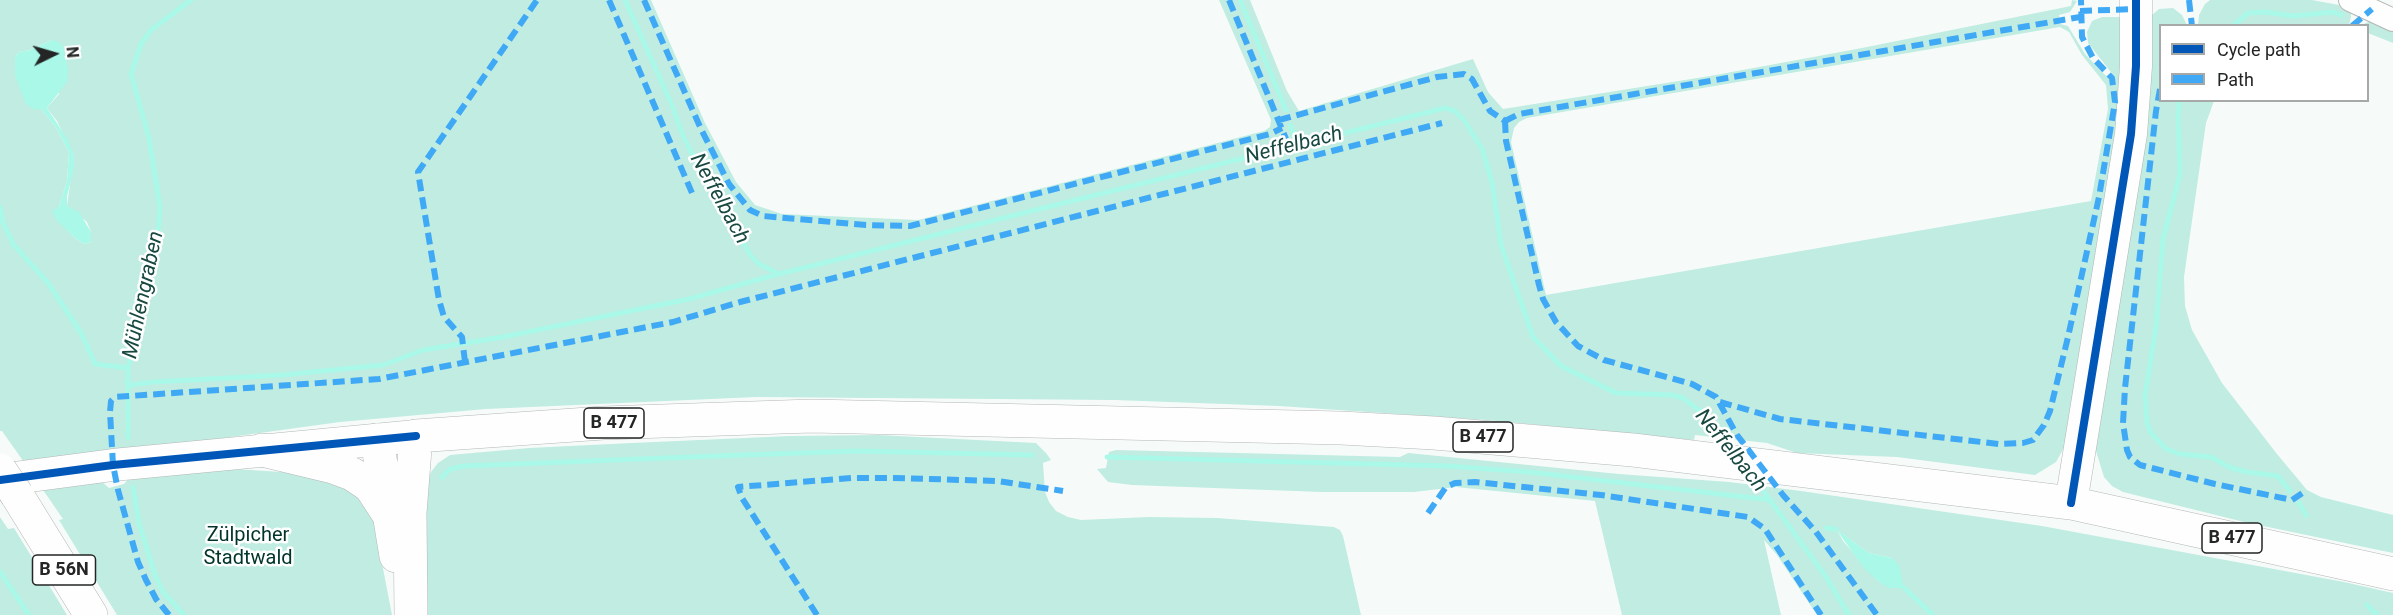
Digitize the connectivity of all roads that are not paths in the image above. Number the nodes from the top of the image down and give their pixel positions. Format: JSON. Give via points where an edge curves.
{"nodes":[{"id":1,"x":2137,"y":0,"type":"edge"},
{"id":2,"x":2350,"y":0,"type":"edge"},
{"id":3,"x":2393,"y":20,"type":"edge"},
{"id":4,"x":416,"y":436,"type":"junction"},
{"id":5,"x":377,"y":440,"type":"junction"},
{"id":6,"x":262,"y":450,"type":"junction"},
{"id":7,"x":0,"y":470,"type":"edge"},
{"id":8,"x":0,"y":480,"type":"edge"},
{"id":9,"x":2072,"y":503,"type":"junction"},
{"id":10,"x":387,"y":512,"type":"junction"},
{"id":11,"x":2393,"y":574,"type":"edge"},
{"id":12,"x":91,"y":615,"type":"edge"},
{"id":13,"x":409,"y":615,"type":"edge"}],
"edges":[{"from":1,"to":9,"type":"street","via":[[2131,134]]},
{"from":2,"to":3,"type":"street"},
{"from":4,"to":5,"type":"street"},
{"from":4,"to":9,"type":"main road","number":"B 477","via":[[603,423],[801,416],[1341,428],[1712,459]]},
{"from":4,"to":13,"type":"main road"},
{"from":5,"to":6,"type":"street"},
{"from":5,"to":10,"type":"main road"},
{"from":6,"to":8,"type":"street"},
{"from":6,"to":10,"type":"main road","via":[[352,474],[370,486]]},
{"from":7,"to":12,"type":"main road","number":"B 56N","bridge":true},
{"from":9,"to":11,"type":"main road","number":"B 477"},
{"from":10,"to":13,"type":"main road"}]}
